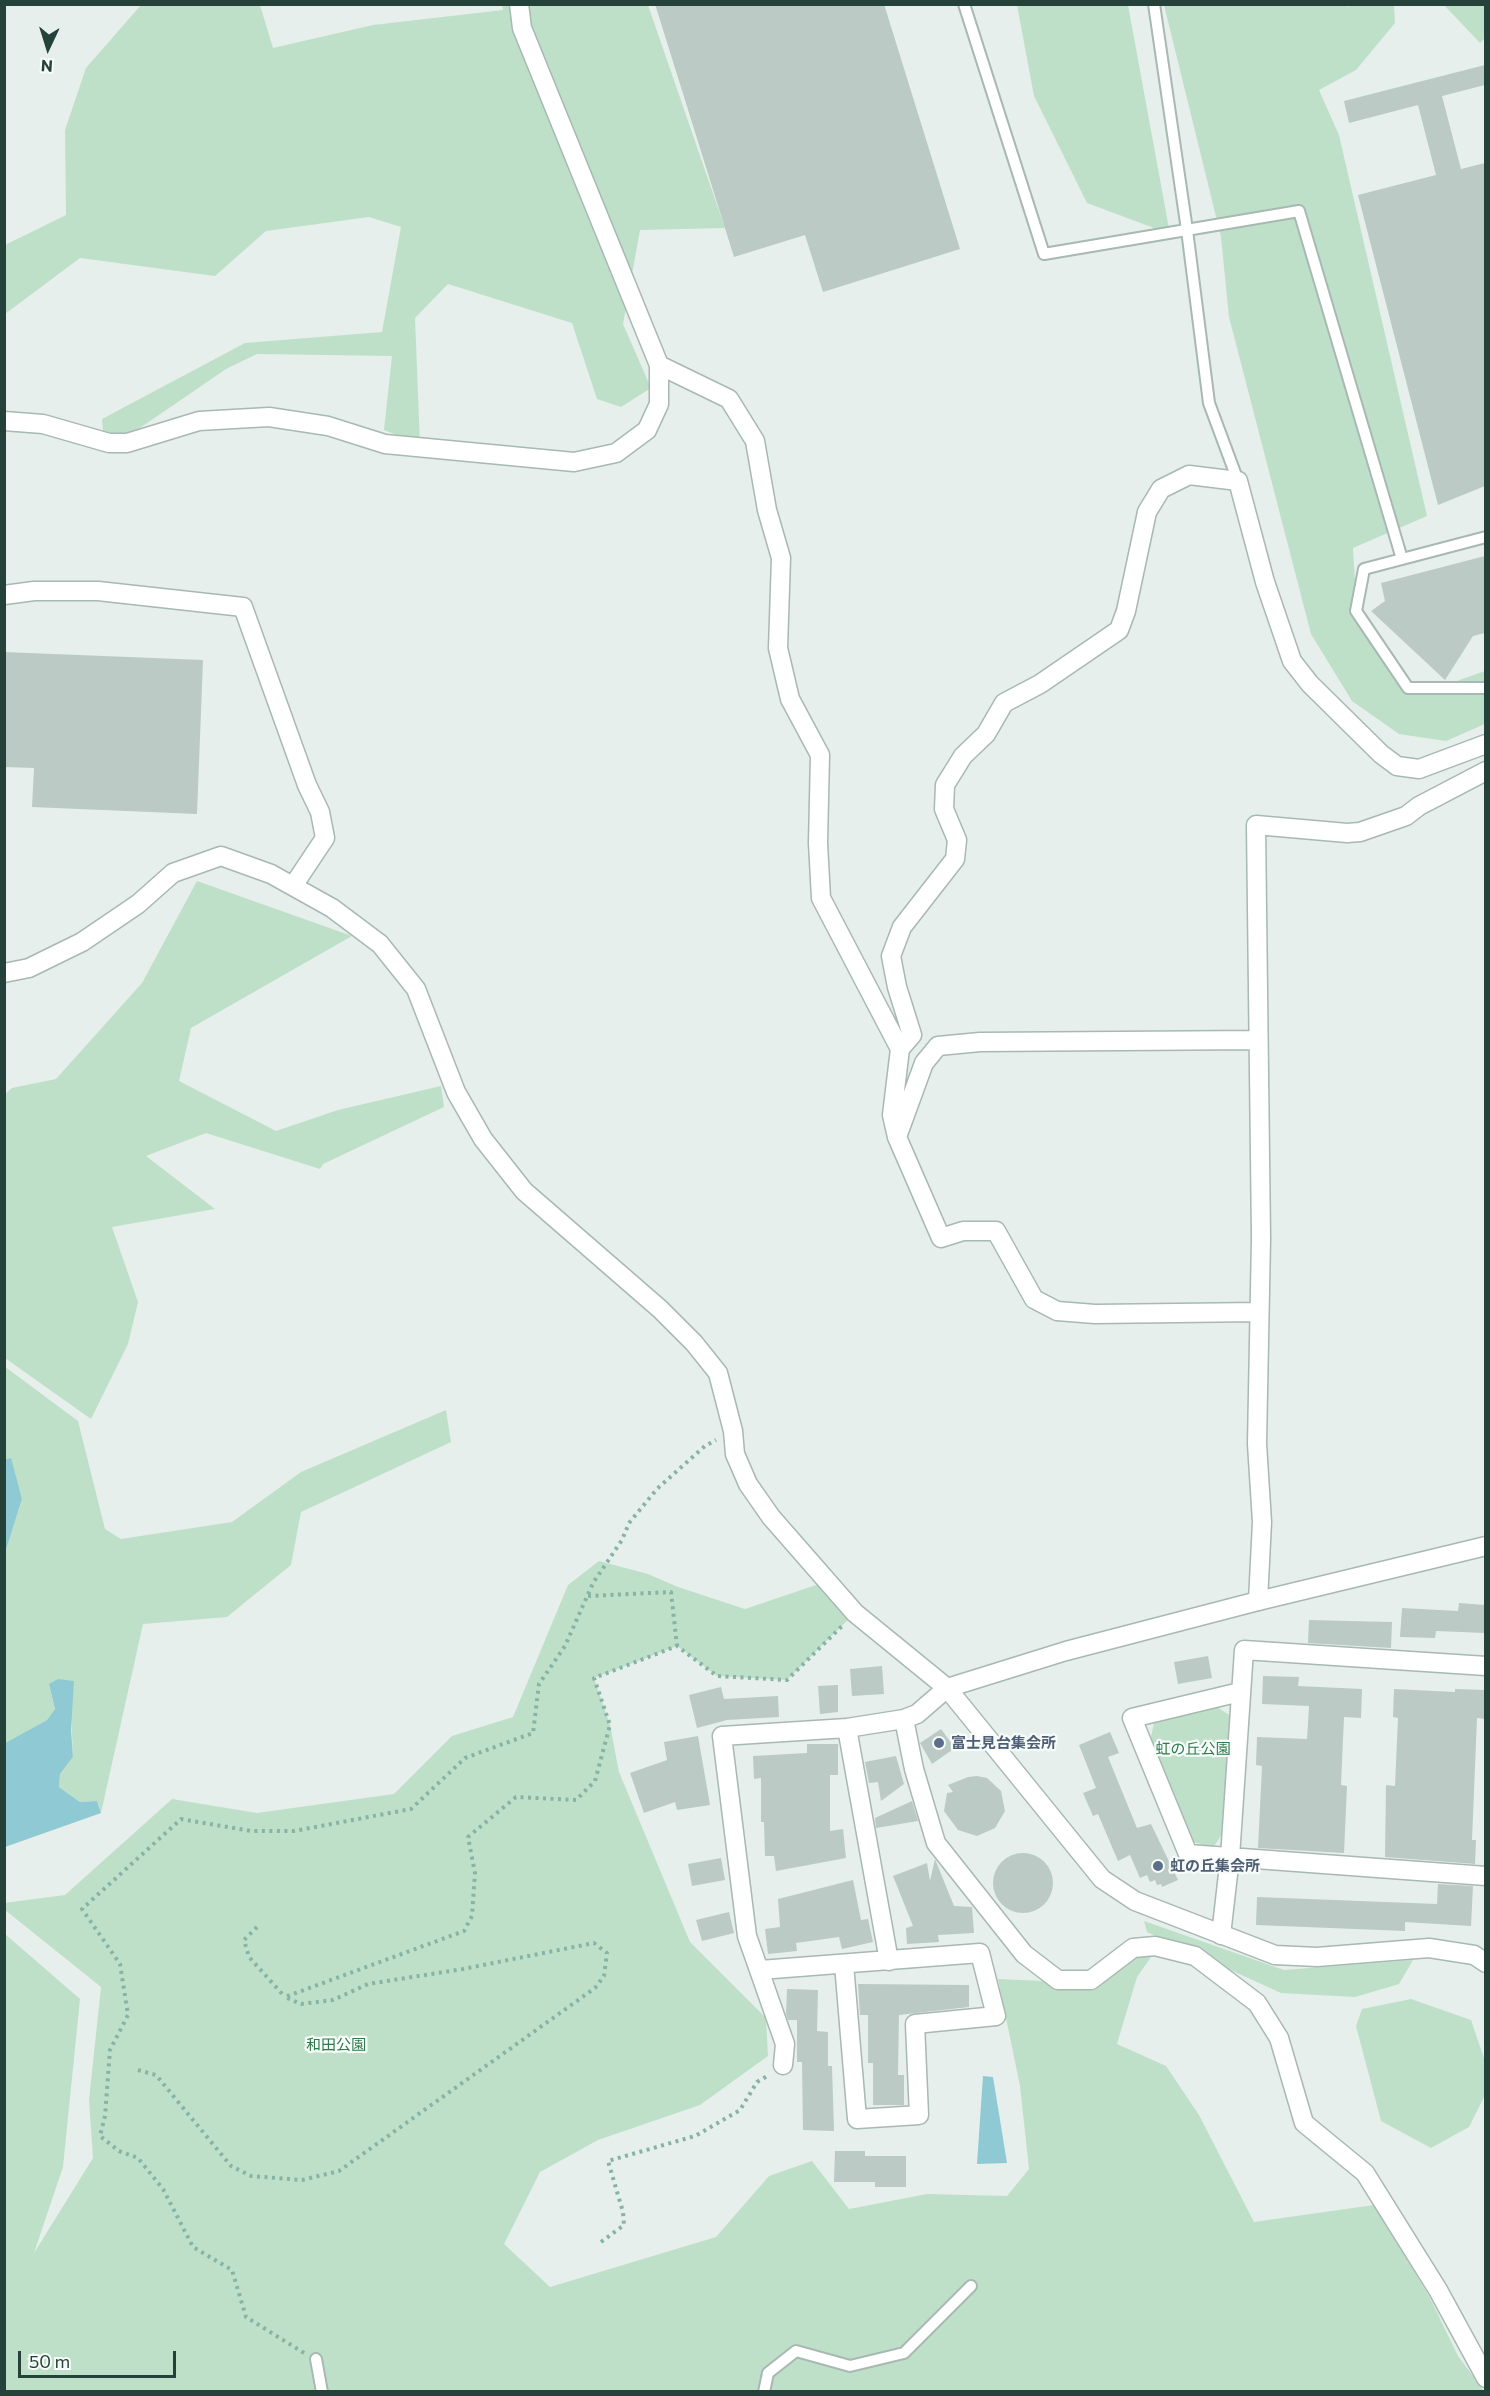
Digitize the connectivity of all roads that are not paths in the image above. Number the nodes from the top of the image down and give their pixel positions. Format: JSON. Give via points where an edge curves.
{"nodes":[{"id":1,"x":519,"y":4,"type":"edge"},
{"id":2,"x":964,"y":4,"type":"edge"},
{"id":3,"x":1154,"y":4,"type":"edge"},
{"id":4,"x":1187,"y":230,"type":"junction"},
{"id":5,"x":659,"y":365,"type":"junction"},
{"id":6,"x":4,"y":421,"type":"edge"},
{"id":7,"x":1238,"y":482,"type":"junction"},
{"id":8,"x":1485,"y":537,"type":"edge"},
{"id":9,"x":1402,"y":559,"type":"junction"},
{"id":10,"x":4,"y":595,"type":"edge"},
{"id":11,"x":1485,"y":688,"type":"edge"},
{"id":12,"x":1485,"y":744,"type":"edge"},
{"id":13,"x":1485,"y":771,"type":"edge"},
{"id":14,"x":293,"y":886,"type":"junction"},
{"id":15,"x":4,"y":974,"type":"edge"},
{"id":16,"x":1258,"y":1040,"type":"junction"},
{"id":17,"x":900,"y":1049,"type":"junction"},
{"id":18,"x":897,"y":1137,"type":"junction"},
{"id":19,"x":1258,"y":1312,"type":"junction"},
{"id":20,"x":1485,"y":1546,"type":"edge"},
{"id":21,"x":1258,"y":1601,"type":"junction"},
{"id":22,"x":1485,"y":1666,"type":"edge"},
{"id":23,"x":947,"y":1688,"type":"junction"},
{"id":24,"x":1240,"y":1692,"type":"junction"},
{"id":25,"x":904,"y":1719,"type":"junction"},
{"id":26,"x":847,"y":1728,"type":"junction"},
{"id":27,"x":1230,"y":1857,"type":"junction"},
{"id":28,"x":1485,"y":1876,"type":"edge"},
{"id":29,"x":1221,"y":1935,"type":"junction"},
{"id":30,"x":889,"y":1961,"type":"junction"},
{"id":31,"x":1485,"y":1963,"type":"edge"},
{"id":32,"x":844,"y":1964,"type":"junction"},
{"id":33,"x":760,"y":1970,"type":"junction"},
{"id":34,"x":783,"y":2066,"type":"road end"},
{"id":35,"x":971,"y":2286,"type":"dead end"},
{"id":36,"x":316,"y":2359,"type":"road end"},
{"id":37,"x":1485,"y":2378,"type":"edge"},
{"id":38,"x":322,"y":2391,"type":"edge"},
{"id":39,"x":764,"y":2391,"type":"edge"}],
"edges":[{"from":1,"to":5,"type":"street","via":[[522,28]]},
{"from":2,"to":4,"type":"lane","via":[[1044,254]]},
{"from":3,"to":4,"type":"lane"},
{"from":4,"to":7,"type":"lane","via":[[1209,403]]},
{"from":4,"to":9,"type":"lane","via":[[1299,211]]},
{"from":5,"to":6,"type":"street","via":[[660,404],[647,430],[616,453],[573,462],[385,444],[328,426],[269,417],[200,421],[127,442],[109,443],[43,424]]},
{"from":5,"to":17,"type":"street","via":[[729,399],[755,441],[767,510],[782,558],[778,648],[789,699],[820,755],[821,898]]},
{"from":7,"to":12,"type":"street","via":[[1279,628],[1292,661],[1310,684],[1397,766],[1419,768]]},
{"from":7,"to":17,"type":"street","via":[[1189,475],[1161,489],[1147,512],[1119,630],[1040,684],[1004,703],[986,734],[963,756],[945,785],[944,809],[957,840],[955,859],[902,927],[891,956],[912,1035]]},
{"from":8,"to":9,"type":"lane"},
{"from":9,"to":11,"type":"lane","via":[[1364,569],[1356,611],[1408,688]]},
{"from":10,"to":14,"type":"street","via":[[98,591],[243,607],[320,812],[325,838]]},
{"from":13,"to":16,"type":"street","via":[[1406,816],[1360,832],[1256,825]]},
{"from":14,"to":15,"type":"street","via":[[221,856],[173,873],[138,904],[82,942],[29,968]]},
{"from":14,"to":23,"type":"street","via":[[332,908],[380,944],[416,989],[456,1092],[483,1139],[524,1191],[660,1309],[718,1373],[735,1454],[748,1484],[771,1517],[855,1613]]},
{"from":16,"to":18,"type":"street","via":[[980,1042],[938,1047],[924,1063]]},
{"from":16,"to":19,"type":"street","via":[[1262,1238]]},
{"from":17,"to":18,"type":"street","via":[[892,1115]]},
{"from":18,"to":19,"type":"street","via":[[940,1238],[963,1231],[996,1231],[1034,1299],[1057,1311]]},
{"from":19,"to":21,"type":"street","via":[[1257,1444],[1262,1522]]},
{"from":20,"to":21,"type":"street"},
{"from":21,"to":23,"type":"street","via":[[1066,1651]]},
{"from":22,"to":24,"type":"street","via":[[1244,1650]]},
{"from":23,"to":25,"type":"street"},
{"from":23,"to":29,"type":"street","via":[[1102,1879],[1135,1900]]},
{"from":24,"to":27,"type":"street"},
{"from":24,"to":27,"type":"street","via":[[1131,1718],[1188,1854]]},
{"from":25,"to":26,"type":"street"},
{"from":25,"to":37,"type":"street","via":[[936,1843],[1024,1954],[1058,1980],[1091,1980],[1133,1948],[1155,1946],[1195,1956],[1257,2003],[1279,2038],[1304,2123],[1365,2173],[1438,2290]]},
{"from":26,"to":30,"type":"street"},
{"from":26,"to":33,"type":"street","via":[[723,1736],[747,1936]]},
{"from":27,"to":28,"type":"street"},
{"from":27,"to":29,"type":"street"},
{"from":29,"to":31,"type":"street","via":[[1275,1955],[1317,1957],[1429,1948],[1474,1955]]},
{"from":30,"to":32,"type":"street"},
{"from":30,"to":32,"type":"street","via":[[980,1953],[996,2016],[915,2024],[919,2115],[857,2119]]},
{"from":32,"to":33,"type":"street"},
{"from":33,"to":34,"type":"street","via":[[786,2044]]},
{"from":35,"to":39,"type":"lane","via":[[904,2353],[850,2366],[796,2351],[768,2373]]},
{"from":36,"to":38,"type":"lane"}]}
